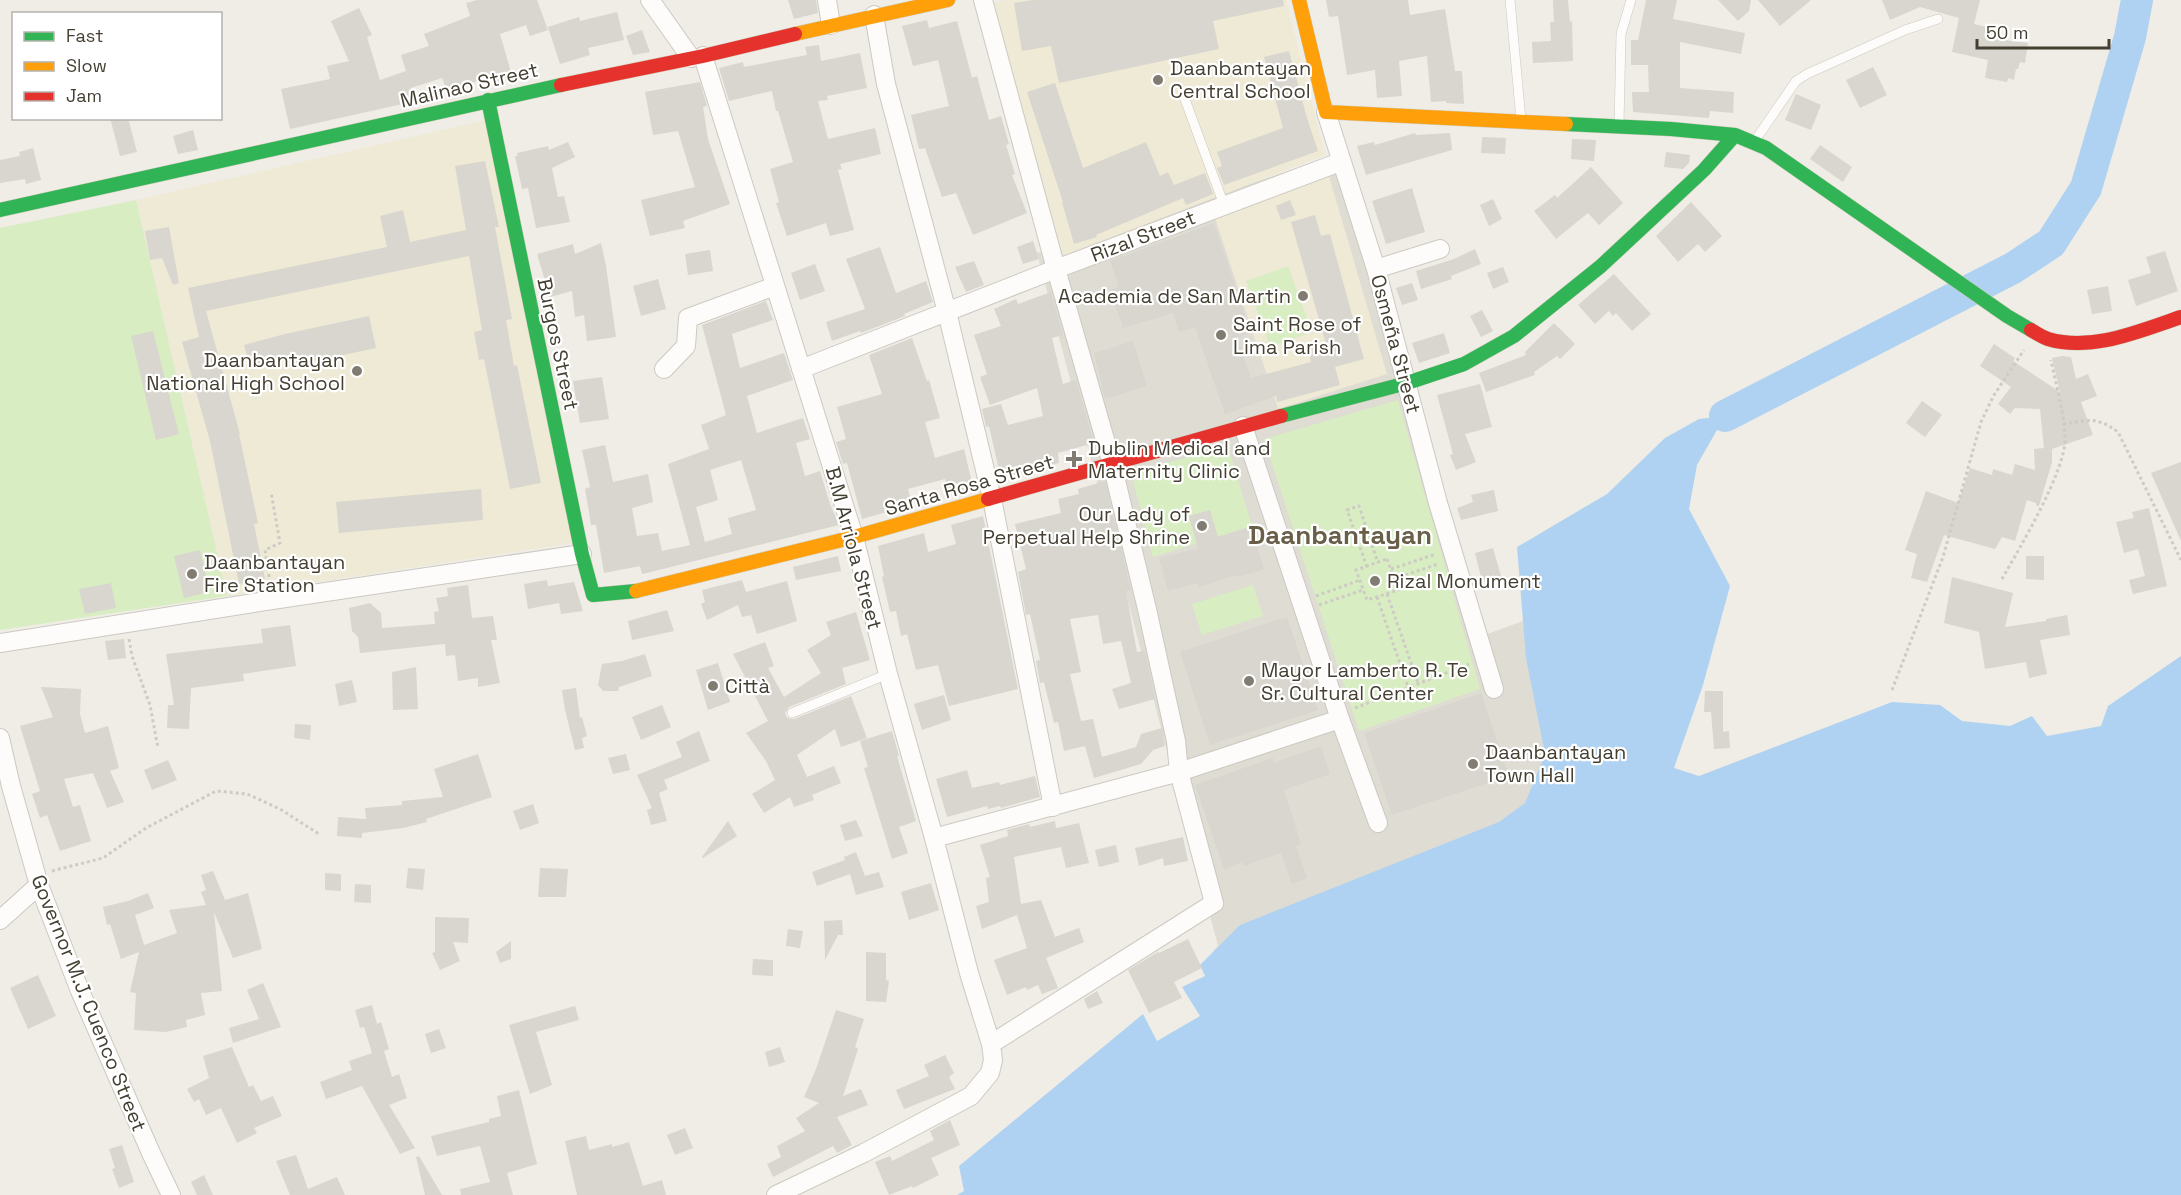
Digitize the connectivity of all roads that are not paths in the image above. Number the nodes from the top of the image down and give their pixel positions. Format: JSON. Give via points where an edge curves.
{"nodes":[{"id":1,"x":650,"y":0,"type":"edge"},
{"id":2,"x":827,"y":0,"type":"edge"},
{"id":3,"x":948,"y":0,"type":"edge"},
{"id":4,"x":983,"y":0,"type":"edge"},
{"id":5,"x":1299,"y":0,"type":"edge"},
{"id":6,"x":1510,"y":0,"type":"edge"},
{"id":7,"x":1631,"y":0,"type":"edge"},
{"id":8,"x":874,"y":15,"type":"junction"},
{"id":9,"x":1938,"y":19,"type":"dead end"},
{"id":10,"x":831,"y":25,"type":"junction"},
{"id":11,"x":697,"y":57,"type":"junction"},
{"id":12,"x":1183,"y":94,"type":"dead end"},
{"id":13,"x":488,"y":100,"type":"junction"},
{"id":14,"x":1326,"y":112,"type":"junction"},
{"id":15,"x":1521,"y":122,"type":"junction"},
{"id":16,"x":1619,"y":126,"type":"junction"},
{"id":17,"x":1735,"y":135,"type":"junction"},
{"id":18,"x":1754,"y":143,"type":"junction"},
{"id":19,"x":1340,"y":162,"type":"junction"},
{"id":20,"x":1224,"y":205,"type":"junction"},
{"id":21,"x":0,"y":210,"type":"edge"},
{"id":22,"x":1440,"y":249,"type":"dead end"},
{"id":23,"x":1056,"y":269,"type":"junction"},
{"id":24,"x":1376,"y":269,"type":"junction"},
{"id":25,"x":775,"y":286,"type":"junction"},
{"id":26,"x":946,"y":312,"type":"junction"},
{"id":27,"x":2181,"y":317,"type":"edge"},
{"id":28,"x":664,"y":369,"type":"dead end"},
{"id":29,"x":801,"y":369,"type":"junction"},
{"id":30,"x":1407,"y":383,"type":"junction"},
{"id":31,"x":1243,"y":426,"type":"junction"},
{"id":32,"x":1112,"y":464,"type":"junction"},
{"id":33,"x":992,"y":499,"type":"junction"},
{"id":34,"x":854,"y":537,"type":"junction"},
{"id":35,"x":582,"y":554,"type":"junction"},
{"id":36,"x":593,"y":595,"type":"joint"},
{"id":37,"x":0,"y":643,"type":"edge"},
{"id":38,"x":888,"y":674,"type":"junction"},
{"id":39,"x":1494,"y":689,"type":"dead end"},
{"id":40,"x":792,"y":713,"type":"dead end"},
{"id":41,"x":1340,"y":720,"type":"junction"},
{"id":42,"x":0,"y":738,"type":"edge"},
{"id":43,"x":1179,"y":772,"type":"junction"},
{"id":44,"x":1053,"y":807,"type":"junction"},
{"id":45,"x":1378,"y":822,"type":"dead end"},
{"id":46,"x":934,"y":838,"type":"junction"},
{"id":47,"x":37,"y":880,"type":"junction"},
{"id":48,"x":0,"y":920,"type":"edge"},
{"id":49,"x":991,"y":1044,"type":"junction"},
{"id":50,"x":171,"y":1195,"type":"edge"},
{"id":51,"x":776,"y":1195,"type":"edge"}],
"edges":[{"from":1,"to":11,"type":"street","name":"B.M Arriola Street"},
{"from":2,"to":10,"type":"street"},
{"from":3,"to":8,"type":"main road","name":"Malinao Street"},
{"from":4,"to":23,"type":"street"},
{"from":5,"to":14,"type":"main road","name":"Osmeña Street"},
{"from":6,"to":15,"type":"lane"},
{"from":7,"to":16,"type":"lane","via":[[1621,34]]},
{"from":8,"to":10,"type":"main road","name":"Malinao Street"},
{"from":8,"to":26,"type":"street","via":[[886,84]]},
{"from":9,"to":18,"type":"lane","via":[[1905,30],[1796,81]]},
{"from":10,"to":11,"type":"main road","name":"Malinao Street"},
{"from":11,"to":13,"type":"main road","name":"Malinao Street"},
{"from":11,"to":25,"type":"street","name":"B.M Arriola Street"},
{"from":12,"to":20,"type":"lane"},
{"from":13,"to":21,"type":"main road","name":"Malinao Street"},
{"from":13,"to":35,"type":"main road","name":"Burgos Street"},
{"from":14,"to":15,"type":"main road"},
{"from":14,"to":19,"type":"street","name":"Osmeña Street"},
{"from":15,"to":16,"type":"main road"},
{"from":16,"to":17,"type":"main road"},
{"from":17,"to":18,"type":"main road"},
{"from":17,"to":30,"type":"main road","name":"Santa Rosa Street","via":[[1704,170],[1601,266],[1514,336],[1464,364]]},
{"from":18,"to":27,"type":"main road","via":[[1784,159],[2041,336],[2088,344]]},
{"from":19,"to":20,"type":"street","name":"Rizal Street"},
{"from":19,"to":24,"type":"street","name":"Osmeña Street"},
{"from":20,"to":23,"type":"street","name":"Rizal Street"},
{"from":22,"to":24,"type":"street"},
{"from":23,"to":26,"type":"street","name":"Rizal Street"},
{"from":23,"to":32,"type":"street"},
{"from":24,"to":30,"type":"street","name":"Osmeña Street"},
{"from":25,"to":28,"type":"street","via":[[688,318],[686,346]]},
{"from":25,"to":29,"type":"street","name":"B.M Arriola Street"},
{"from":26,"to":29,"type":"street","name":"Rizal Street"},
{"from":26,"to":33,"type":"street"},
{"from":29,"to":34,"type":"street","name":"B.M Arriola Street"},
{"from":30,"to":31,"type":"main road","name":"Santa Rosa Street"},
{"from":30,"to":39,"type":"street","name":"Osmeña Street"},
{"from":31,"to":32,"type":"main road","name":"Santa Rosa Street"},
{"from":31,"to":41,"type":"street"},
{"from":32,"to":33,"type":"main road","name":"Santa Rosa Street"},
{"from":32,"to":43,"type":"street","via":[[1176,741]]},
{"from":33,"to":34,"type":"main road","name":"Santa Rosa Street"},
{"from":33,"to":44,"type":"street"},
{"from":34,"to":36,"type":"main road","name":"Santa Rosa Street","via":[[636,591]]},
{"from":34,"to":38,"type":"street","name":"B.M Arriola Street"},
{"from":35,"to":36,"type":"main road","name":"Burgos Street"},
{"from":35,"to":37,"type":"street"},
{"from":38,"to":40,"type":"lane"},
{"from":38,"to":46,"type":"street","name":"B.M Arriola Street"},
{"from":41,"to":43,"type":"street"},
{"from":41,"to":45,"type":"street"},
{"from":42,"to":47,"type":"street","name":"Governor M.J. Cuenco Street"},
{"from":43,"to":44,"type":"street"},
{"from":43,"to":49,"type":"street","via":[[1215,903]]},
{"from":44,"to":46,"type":"street"},
{"from":46,"to":49,"type":"street","name":"B.M Arriola Street"},
{"from":47,"to":48,"type":"street"},
{"from":47,"to":50,"type":"street","name":"Governor M.J. Cuenco Street","via":[[80,991]]},
{"from":49,"to":51,"type":"street","name":"B.M Arriola Street","via":[[990,1073],[970,1096]]}]}
